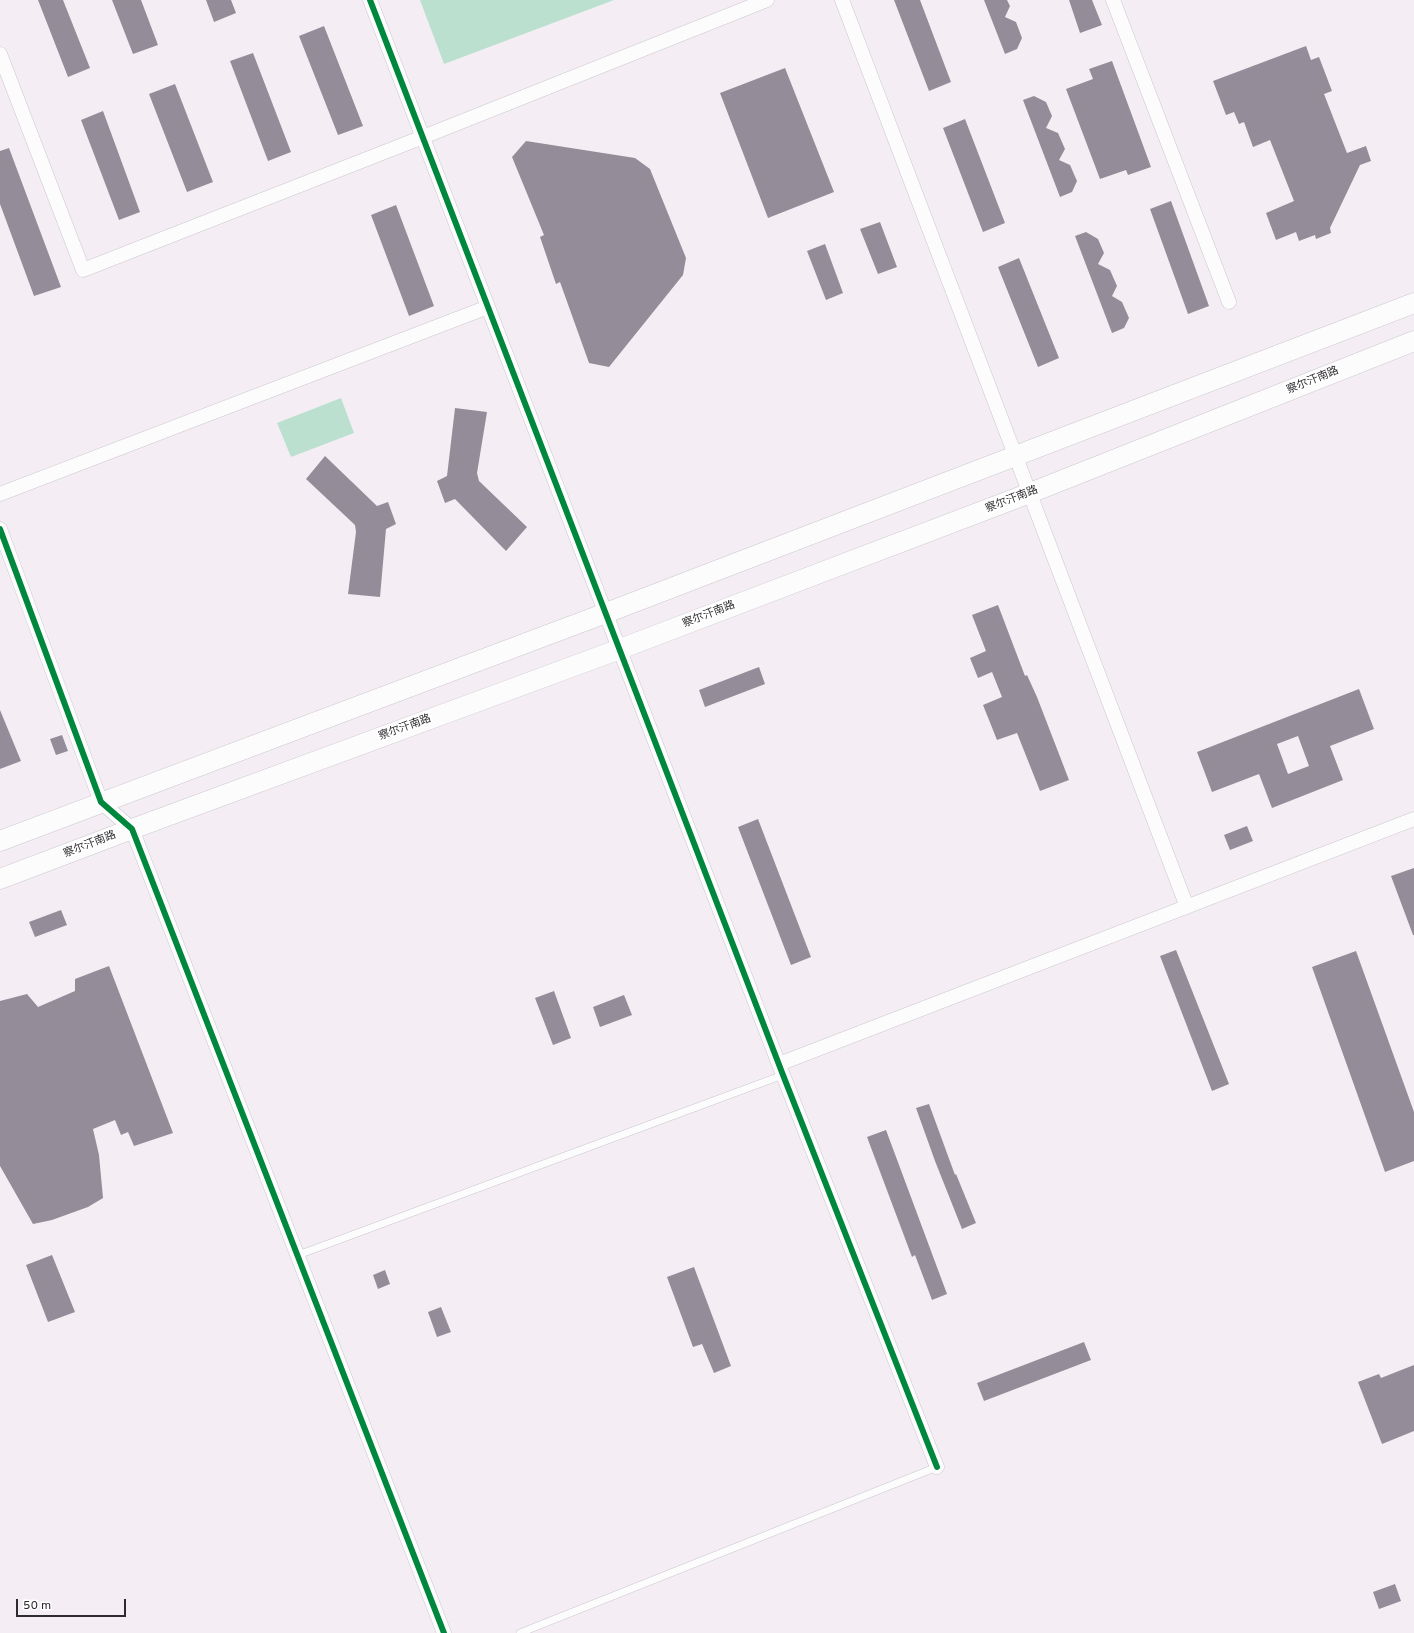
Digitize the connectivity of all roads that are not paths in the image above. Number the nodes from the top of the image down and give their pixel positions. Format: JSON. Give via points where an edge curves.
{"nodes":[{"id":1,"x":370,"y":0,"type":"edge"},
{"id":2,"x":767,"y":0,"type":"edge"},
{"id":3,"x":842,"y":0,"type":"edge"},
{"id":4,"x":1113,"y":0,"type":"edge"},
{"id":5,"x":0,"y":54,"type":"edge"},
{"id":6,"x":423,"y":137,"type":"junction"},
{"id":7,"x":1229,"y":302,"type":"dead end"},
{"id":8,"x":1414,"y":303,"type":"edge"},
{"id":9,"x":488,"y":307,"type":"junction"},
{"id":10,"x":1414,"y":341,"type":"edge"},
{"id":11,"x":1016,"y":456,"type":"junction"},
{"id":12,"x":1030,"y":493,"type":"junction"},
{"id":13,"x":0,"y":494,"type":"edge"},
{"id":14,"x":0,"y":529,"type":"edge"},
{"id":15,"x":606,"y":612,"type":"junction"},
{"id":16,"x":620,"y":649,"type":"junction"},
{"id":17,"x":101,"y":802,"type":"junction"},
{"id":18,"x":1414,"y":820,"type":"edge"},
{"id":19,"x":132,"y":829,"type":"junction"},
{"id":20,"x":0,"y":841,"type":"edge"},
{"id":21,"x":0,"y":879,"type":"edge"},
{"id":22,"x":1188,"y":907,"type":"junction"},
{"id":23,"x":781,"y":1070,"type":"junction"},
{"id":24,"x":298,"y":1255,"type":"junction"},
{"id":25,"x":937,"y":1466,"type":"joint"},
{"id":26,"x":444,"y":1633,"type":"edge"},
{"id":27,"x":520,"y":1633,"type":"edge"}],
"edges":[{"from":1,"to":6,"type":"street"},
{"from":2,"to":6,"type":"street"},
{"from":3,"to":11,"type":"street"},
{"from":4,"to":7,"type":"street"},
{"from":5,"to":6,"type":"street","via":[[83,270]]},
{"from":6,"to":9,"type":"street"},
{"from":8,"to":11,"type":"main road"},
{"from":9,"to":13,"type":"street"},
{"from":9,"to":15,"type":"street"},
{"from":10,"to":12,"type":"main road","name":"察尔汗南路"},
{"from":11,"to":12,"type":"street"},
{"from":11,"to":15,"type":"main road"},
{"from":12,"to":16,"type":"main road","name":"察尔汗南路"},
{"from":12,"to":22,"type":"street"},
{"from":14,"to":17,"type":"street","via":[[7,556]]},
{"from":15,"to":16,"type":"street"},
{"from":15,"to":17,"type":"main road"},
{"from":16,"to":19,"type":"main road","name":"察尔汗南路"},
{"from":16,"to":23,"type":"street"},
{"from":17,"to":19,"type":"street"},
{"from":17,"to":20,"type":"main road"},
{"from":18,"to":22,"type":"street"},
{"from":19,"to":21,"type":"main road","name":"察尔汗南路"},
{"from":19,"to":24,"type":"street"},
{"from":22,"to":23,"type":"street"},
{"from":23,"to":24,"type":"lane"},
{"from":23,"to":25,"type":"street"},
{"from":24,"to":26,"type":"street"},
{"from":25,"to":27,"type":"lane"}]}
